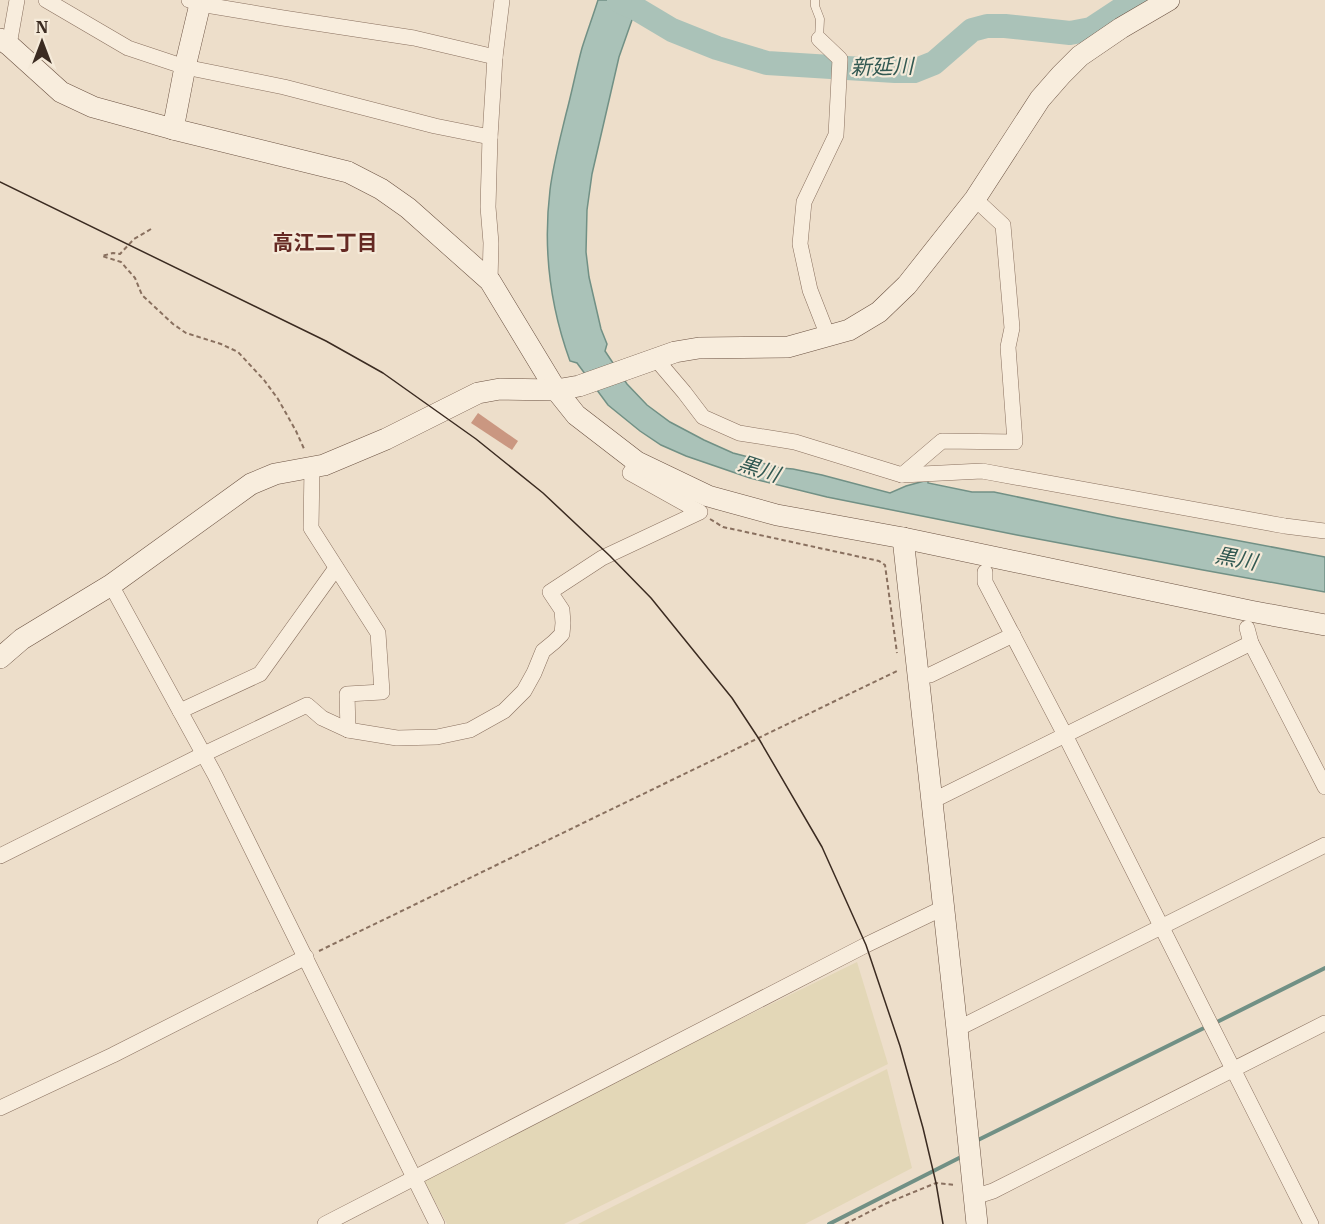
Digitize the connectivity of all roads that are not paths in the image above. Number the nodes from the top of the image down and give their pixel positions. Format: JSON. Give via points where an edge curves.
{"nodes":[{"id":1,"x":17,"y":0,"type":"edge"},
{"id":2,"x":46,"y":0,"type":"edge"},
{"id":3,"x":502,"y":0,"type":"edge"},
{"id":4,"x":815,"y":0,"type":"edge"},
{"id":5,"x":1169,"y":0,"type":"edge"},
{"id":6,"x":197,"y":1,"type":"edge"},
{"id":7,"x":819,"y":39,"type":"joint"},
{"id":8,"x":5,"y":42,"type":"edge"},
{"id":9,"x":495,"y":57,"type":"junction"},
{"id":10,"x":185,"y":67,"type":"junction"},
{"id":11,"x":173,"y":129,"type":"junction"},
{"id":12,"x":490,"y":137,"type":"junction"},
{"id":13,"x":975,"y":198,"type":"junction"},
{"id":14,"x":490,"y":281,"type":"junction"},
{"id":15,"x":828,"y":336,"type":"junction"},
{"id":16,"x":648,"y":361,"type":"junction"},
{"id":17,"x":556,"y":390,"type":"junction"},
{"id":18,"x":637,"y":462,"type":"junction"},
{"id":19,"x":312,"y":467,"type":"junction"},
{"id":20,"x":902,"y":475,"type":"junction"},
{"id":21,"x":1325,"y":531,"type":"edge"},
{"id":22,"x":903,"y":538,"type":"junction"},
{"id":23,"x":336,"y":568,"type":"junction"},
{"id":24,"x":985,"y":572,"type":"dead end"},
{"id":25,"x":111,"y":585,"type":"junction"},
{"id":26,"x":1325,"y":625,"type":"edge"},
{"id":27,"x":1013,"y":635,"type":"junction"},
{"id":28,"x":0,"y":658,"type":"edge"},
{"id":29,"x":909,"y":673,"type":"junction"},
{"id":30,"x":180,"y":711,"type":"junction"},
{"id":31,"x":348,"y":730,"type":"junction"},
{"id":32,"x":1065,"y":735,"type":"junction"},
{"id":33,"x":204,"y":754,"type":"junction"},
{"id":34,"x":1325,"y":787,"type":"edge"},
{"id":35,"x":932,"y":801,"type":"junction"},
{"id":36,"x":1325,"y":845,"type":"edge"},
{"id":37,"x":0,"y":856,"type":"edge"},
{"id":38,"x":943,"y":908,"type":"junction"},
{"id":39,"x":1161,"y":928,"type":"junction"},
{"id":40,"x":306,"y":957,"type":"junction"},
{"id":41,"x":1325,"y":1023,"type":"edge"},
{"id":42,"x":957,"y":1029,"type":"junction"},
{"id":43,"x":1234,"y":1069,"type":"junction"},
{"id":44,"x":0,"y":1108,"type":"edge"},
{"id":45,"x":414,"y":1179,"type":"junction"},
{"id":46,"x":974,"y":1192,"type":"junction"},
{"id":47,"x":325,"y":1224,"type":"edge"},
{"id":48,"x":437,"y":1224,"type":"edge"},
{"id":49,"x":977,"y":1224,"type":"edge"},
{"id":50,"x":1311,"y":1224,"type":"edge"}],
"edges":[{"from":1,"to":8,"type":"street"},
{"from":2,"to":10,"type":"street","via":[[128,48]]},
{"from":3,"to":9,"type":"street"},
{"from":4,"to":7,"type":"lane","via":[[820,19]]},
{"from":5,"to":13,"type":"street","via":[[1080,56],[1061,75],[1040,99]]},
{"from":6,"to":9,"type":"street","via":[[414,38]]},
{"from":6,"to":10,"type":"street"},
{"from":7,"to":15,"type":"street","via":[[840,58],[836,135],[804,202],[800,244],[810,290]]},
{"from":8,"to":11,"type":"street","via":[[61,92],[93,107]]},
{"from":9,"to":12,"type":"street"},
{"from":10,"to":11,"type":"street"},
{"from":10,"to":12,"type":"street"},
{"from":11,"to":14,"type":"street","via":[[348,172],[408,208]]},
{"from":12,"to":14,"type":"street"},
{"from":13,"to":15,"type":"street","via":[[907,285],[879,312],[849,330]]},
{"from":13,"to":20,"type":"street","via":[[1003,225],[1012,328],[1008,347],[1015,442],[942,441]]},
{"from":14,"to":17,"type":"street"},
{"from":15,"to":16,"type":"street","via":[[788,347],[699,348]]},
{"from":16,"to":17,"type":"street","via":[[579,386]]},
{"from":16,"to":20,"type":"street","via":[[684,392],[703,417],[739,433],[795,442]]},
{"from":17,"to":18,"type":"street","via":[[576,415]]},
{"from":17,"to":19,"type":"street","via":[[500,389],[478,393],[386,439]]},
{"from":18,"to":22,"type":"street","via":[[708,496],[777,515]]},
{"from":18,"to":31,"type":"street","via":[[630,472],[700,512],[602,558],[550,592],[562,610],[562,634],[543,651],[524,691],[504,711],[470,730],[437,737],[397,738]]},
{"from":19,"to":23,"type":"street","via":[[311,528]]},
{"from":19,"to":25,"type":"street","via":[[275,474],[251,484]]},
{"from":20,"to":21,"type":"street","via":[[982,471]]},
{"from":22,"to":26,"type":"street"},
{"from":22,"to":29,"type":"street"},
{"from":23,"to":30,"type":"street","via":[[260,674]]},
{"from":23,"to":31,"type":"street","via":[[378,633],[382,692],[347,694]]},
{"from":24,"to":27,"type":"street","via":[[985,582]]},
{"from":25,"to":28,"type":"street","via":[[22,639]]},
{"from":25,"to":30,"type":"street"},
{"from":27,"to":29,"type":"street","via":[[930,675]]},
{"from":27,"to":32,"type":"street"},
{"from":29,"to":35,"type":"street"},
{"from":30,"to":33,"type":"street"},
{"from":31,"to":33,"type":"street","via":[[322,718],[307,705]]},
{"from":32,"to":34,"type":"street","via":[[1249,635]]},
{"from":32,"to":35,"type":"street"},
{"from":32,"to":39,"type":"street"},
{"from":33,"to":37,"type":"street"},
{"from":33,"to":40,"type":"street"},
{"from":35,"to":38,"type":"street"},
{"from":36,"to":39,"type":"street"},
{"from":38,"to":42,"type":"street"},
{"from":38,"to":45,"type":"street"},
{"from":39,"to":42,"type":"street"},
{"from":39,"to":43,"type":"street"},
{"from":40,"to":44,"type":"street"},
{"from":40,"to":45,"type":"street"},
{"from":41,"to":43,"type":"street"},
{"from":42,"to":46,"type":"street"},
{"from":43,"to":46,"type":"street","via":[[993,1191]]},
{"from":43,"to":50,"type":"street"},
{"from":45,"to":47,"type":"street"},
{"from":45,"to":48,"type":"street"},
{"from":46,"to":49,"type":"street"}]}
